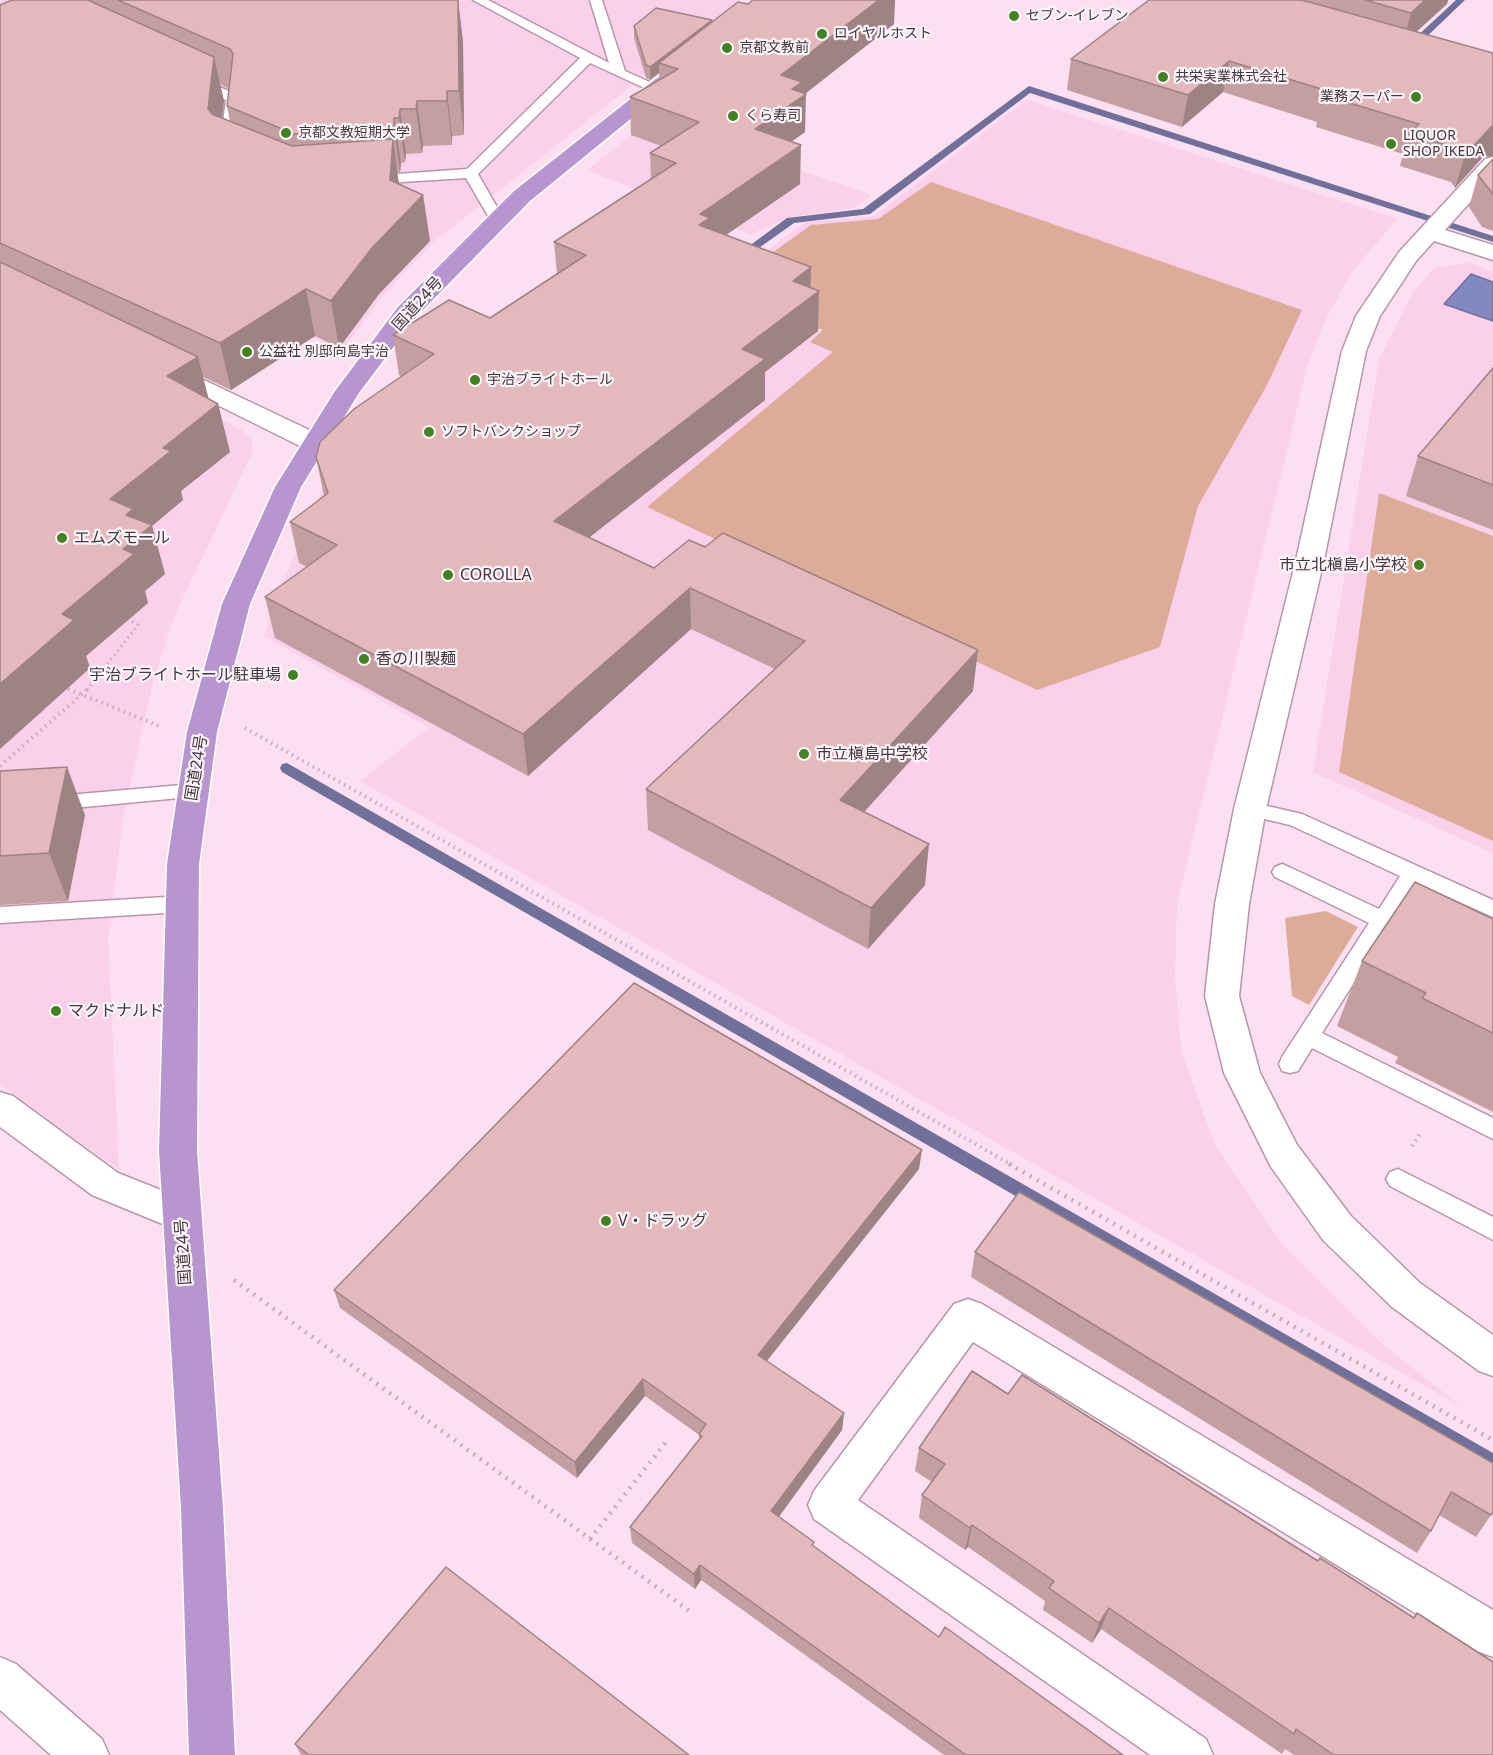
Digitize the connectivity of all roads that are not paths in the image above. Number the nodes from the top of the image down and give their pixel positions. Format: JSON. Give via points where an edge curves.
{"nodes":[{"id":1,"x":479,"y":0,"type":"edge"},
{"id":2,"x":596,"y":0,"type":"edge"},
{"id":3,"x":588,"y":57,"type":"junction"},
{"id":4,"x":687,"y":64,"type":"edge"},
{"id":5,"x":179,"y":73,"type":"edge"},
{"id":6,"x":619,"y":74,"type":"junction"},
{"id":7,"x":656,"y":88,"type":"junction"},
{"id":8,"x":230,"y":131,"type":"edge"},
{"id":9,"x":1493,"y":164,"type":"edge"},
{"id":10,"x":471,"y":173,"type":"junction"},
{"id":11,"x":357,"y":181,"type":"edge"},
{"id":12,"x":498,"y":221,"type":"junction"},
{"id":13,"x":1436,"y":225,"type":"junction"},
{"id":14,"x":1493,"y":253,"type":"edge"},
{"id":15,"x":148,"y":361,"type":"edge"},
{"id":16,"x":315,"y":443,"type":"junction"},
{"id":17,"x":193,"y":791,"type":"junction"},
{"id":18,"x":0,"y":808,"type":"edge"},
{"id":19,"x":1250,"y":809,"type":"junction"},
{"id":20,"x":1282,"y":872,"type":"dead end"},
{"id":21,"x":1413,"y":873,"type":"junction"},
{"id":22,"x":182,"y":904,"type":"junction"},
{"id":23,"x":1493,"y":909,"type":"edge"},
{"id":24,"x":0,"y":915,"type":"edge"},
{"id":25,"x":1382,"y":920,"type":"junction"},
{"id":26,"x":1308,"y":1036,"type":"junction"},
{"id":27,"x":1290,"y":1064,"type":"dead end"},
{"id":28,"x":0,"y":1107,"type":"edge"},
{"id":29,"x":1493,"y":1129,"type":"edge"},
{"id":30,"x":1398,"y":1179,"type":"road end"},
{"id":31,"x":182,"y":1216,"type":"junction"},
{"id":32,"x":1493,"y":1229,"type":"edge"},
{"id":33,"x":1493,"y":1358,"type":"edge"},
{"id":34,"x":1493,"y":1635,"type":"edge"},
{"id":35,"x":0,"y":1680,"type":"edge"},
{"id":36,"x":86,"y":1755,"type":"edge"},
{"id":37,"x":212,"y":1755,"type":"edge"},
{"id":38,"x":1190,"y":1755,"type":"edge"}],
"edges":[{"from":1,"to":3,"type":"lane"},
{"from":2,"to":6,"type":"lane"},
{"from":3,"to":6,"type":"lane"},
{"from":3,"to":10,"type":"lane"},
{"from":4,"to":7,"type":"highway","name":"国道24号"},
{"from":5,"to":8,"type":"lane","via":[[232,98]]},
{"from":6,"to":7,"type":"lane"},
{"from":7,"to":12,"type":"highway","name":"国道24号","via":[[522,196]]},
{"from":9,"to":13,"type":"street"},
{"from":10,"to":11,"type":"lane"},
{"from":10,"to":12,"type":"lane"},
{"from":12,"to":16,"type":"highway","name":"国道24号","via":[[407,312]]},
{"from":13,"to":14,"type":"street"},
{"from":13,"to":19,"type":"street","via":[[1387,285],[1368,316],[1354,351],[1310,560]]},
{"from":15,"to":16,"type":"street"},
{"from":16,"to":17,"type":"highway","name":"国道24号","via":[[288,487],[236,604],[202,732]]},
{"from":17,"to":18,"type":"lane"},
{"from":17,"to":22,"type":"highway","name":"国道24号"},
{"from":19,"to":21,"type":"lane","via":[[1294,819]]},
{"from":19,"to":33,"type":"street","via":[[1232,904],[1222,996],[1242,1073],[1284,1156],[1337,1228],[1406,1295]]},
{"from":20,"to":25,"type":"lane"},
{"from":21,"to":23,"type":"lane"},
{"from":21,"to":25,"type":"lane"},
{"from":22,"to":24,"type":"lane"},
{"from":22,"to":31,"type":"highway","name":"国道24号","via":[[177,1151]]},
{"from":25,"to":26,"type":"lane"},
{"from":26,"to":27,"type":"lane"},
{"from":26,"to":29,"type":"lane"},
{"from":28,"to":31,"type":"street","via":[[105,1184]]},
{"from":30,"to":32,"type":"lane"},
{"from":31,"to":37,"type":"highway","name":"国道24号","via":[[202,1508]]},
{"from":34,"to":38,"type":"street","via":[[968,1317],[829,1505]]},
{"from":35,"to":36,"type":"street"}]}
